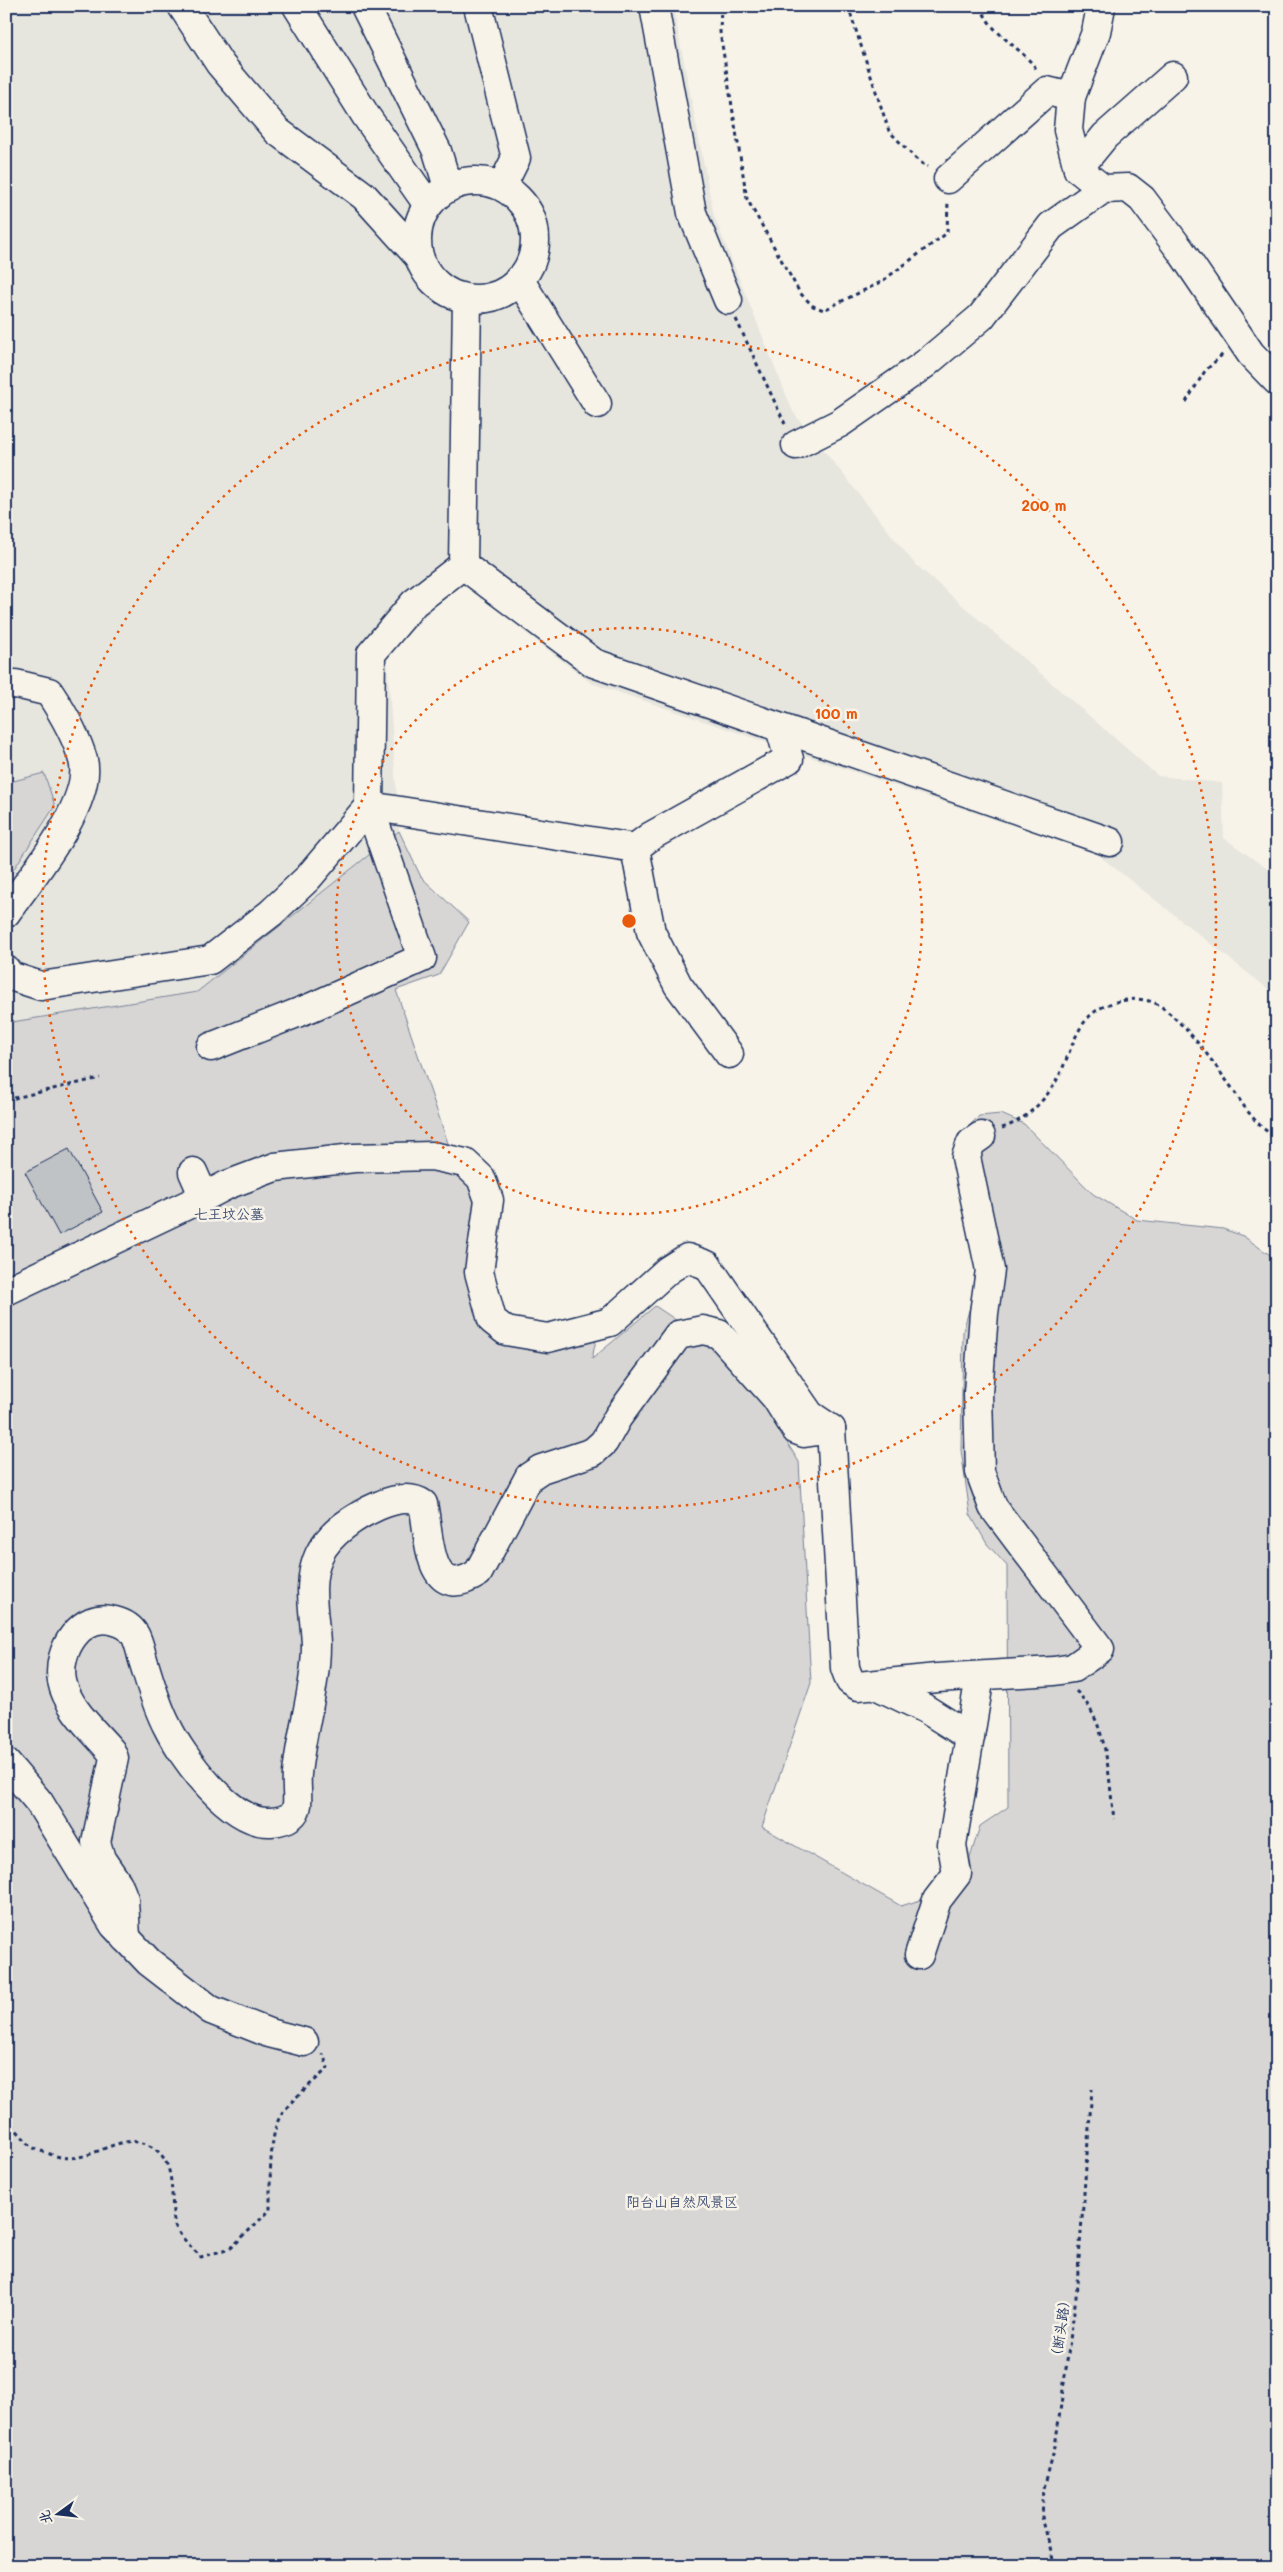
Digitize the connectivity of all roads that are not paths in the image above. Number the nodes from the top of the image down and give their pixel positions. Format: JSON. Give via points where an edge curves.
{"nodes":[{"id":1,"x":182,"y":6,"type":"edge"},
{"id":2,"x":298,"y":6,"type":"edge"},
{"id":3,"x":365,"y":6,"type":"edge"},
{"id":4,"x":478,"y":6,"type":"edge"},
{"id":5,"x":654,"y":6,"type":"edge"},
{"id":6,"x":1101,"y":7,"type":"edge"},
{"id":7,"x":1173,"y":76,"type":"dead end"},
{"id":8,"x":1059,"y":94,"type":"junction"},
{"id":9,"x":1078,"y":169,"type":"junction"},
{"id":10,"x":948,"y":179,"type":"road end"},
{"id":11,"x":502,"y":186,"type":"junction"},
{"id":12,"x":1103,"y":189,"type":"junction"},
{"id":13,"x":438,"y":196,"type":"junction"},
{"id":14,"x":419,"y":257,"type":"junction"},
{"id":15,"x":519,"y":280,"type":"junction"},
{"id":16,"x":467,"y":299,"type":"junction"},
{"id":17,"x":728,"y":300,"type":"road end"},
{"id":18,"x":1277,"y":380,"type":"edge"},
{"id":19,"x":597,"y":404,"type":"dead end"},
{"id":20,"x":796,"y":445,"type":"road end"},
{"id":21,"x":463,"y":564,"type":"junction"},
{"id":22,"x":6,"y":684,"type":"edge"},
{"id":23,"x":780,"y":728,"type":"junction"},
{"id":24,"x":369,"y":806,"type":"junction"},
{"id":25,"x":1110,"y":842,"type":"dead end"},
{"id":26,"x":635,"y":848,"type":"junction"},
{"id":27,"x":6,"y":913,"type":"edge"},
{"id":28,"x":6,"y":970,"type":"edge"},
{"id":29,"x":212,"y":1047,"type":"dead end"},
{"id":30,"x":729,"y":1054,"type":"dead end"},
{"id":31,"x":981,"y":1136,"type":"road end"},
{"id":32,"x":193,"y":1172,"type":"dead end"},
{"id":33,"x":204,"y":1197,"type":"junction"},
{"id":34,"x":6,"y":1291,"type":"edge"},
{"id":35,"x":831,"y":1429,"type":"junction"},
{"id":36,"x":980,"y":1676,"type":"junction"},
{"id":37,"x":876,"y":1684,"type":"junction"},
{"id":38,"x":970,"y":1737,"type":"junction"},
{"id":39,"x":6,"y":1763,"type":"edge"},
{"id":40,"x":126,"y":1938,"type":"junction"},
{"id":41,"x":919,"y":1955,"type":"dead end"},
{"id":42,"x":304,"y":2042,"type":"road end"}],
"edges":[{"from":1,"to":14,"type":"street","via":[[220,64],[277,131],[364,196]]},
{"from":2,"to":13,"type":"street","via":[[366,116]]},
{"from":3,"to":13,"type":"street","via":[[437,151]]},
{"from":4,"to":11,"type":"street","via":[[516,158]]},
{"from":5,"to":17,"type":"street","via":[[692,213]]},
{"from":6,"to":8,"type":"street","via":[[1096,32]]},
{"from":7,"to":9,"type":"street","via":[[1105,136]]},
{"from":8,"to":9,"type":"street"},
{"from":8,"to":10,"type":"street"},
{"from":9,"to":12,"type":"street"},
{"from":11,"to":13,"type":"street","via":[[476,180]]},
{"from":11,"to":15,"type":"street","via":[[523,202],[536,235],[534,256]]},
{"from":12,"to":18,"type":"street","via":[[1128,188],[1142,199],[1239,339]]},
{"from":12,"to":20,"type":"street","via":[[1051,226],[981,317],[925,364],[840,423]]},
{"from":13,"to":14,"type":"street","via":[[417,232]]},
{"from":14,"to":16,"type":"street","via":[[438,286]]},
{"from":15,"to":16,"type":"street","via":[[491,298]]},
{"from":15,"to":19,"type":"street"},
{"from":16,"to":21,"type":"street"},
{"from":21,"to":23,"type":"street","via":[[594,663]]},
{"from":21,"to":24,"type":"street","via":[[414,603],[371,654]]},
{"from":22,"to":27,"type":"street","via":[[49,692],[66,716],[83,761],[81,794],[56,843]]},
{"from":23,"to":25,"type":"street"},
{"from":23,"to":26,"type":"street","via":[[788,759]]},
{"from":24,"to":26,"type":"street"},
{"from":24,"to":28,"type":"street","via":[[308,878],[210,960],[41,986],[10,976]]},
{"from":24,"to":29,"type":"street","via":[[422,958]]},
{"from":26,"to":30,"type":"street","via":[[651,932],[678,985]]},
{"from":31,"to":36,"type":"street","via":[[971,1143],[966,1157],[990,1270],[978,1393],[980,1472],[992,1508],[1100,1649],[1073,1668]]},
{"from":32,"to":33,"type":"street"},
{"from":33,"to":34,"type":"street"},
{"from":33,"to":35,"type":"street","via":[[227,1184],[275,1167],[354,1158],[432,1156],[465,1163],[481,1178],[489,1200],[479,1272],[492,1320],[506,1331],[548,1338],[610,1322],[668,1270],[687,1258],[707,1265],[810,1415]]},
{"from":35,"to":37,"type":"street","via":[[845,1668],[850,1681],[858,1686]]},
{"from":35,"to":40,"type":"street","via":[[804,1434],[796,1430],[776,1398],[719,1334],[703,1330],[678,1336],[618,1417],[604,1442],[593,1452],[541,1469],[529,1478],[478,1572],[466,1580],[441,1577],[434,1565],[423,1504],[416,1499],[402,1499],[363,1512],[327,1542],[318,1557],[312,1580],[316,1647],[297,1775],[297,1806],[287,1819],[262,1823],[248,1818],[216,1795],[167,1726],[135,1635],[124,1624],[112,1620],[100,1618],[89,1622],[76,1633],[65,1650],[61,1677],[65,1695],[114,1758],[96,1842],[101,1859],[124,1899]]},
{"from":36,"to":37,"type":"street"},
{"from":36,"to":38,"type":"street"},
{"from":37,"to":38,"type":"street","via":[[924,1708]]},
{"from":38,"to":41,"type":"street","via":[[952,1845],[957,1874],[937,1900]]},
{"from":39,"to":40,"type":"street","via":[[39,1802],[114,1925]]},
{"from":40,"to":42,"type":"street","via":[[149,1962],[211,2010],[269,2033]]}]}
